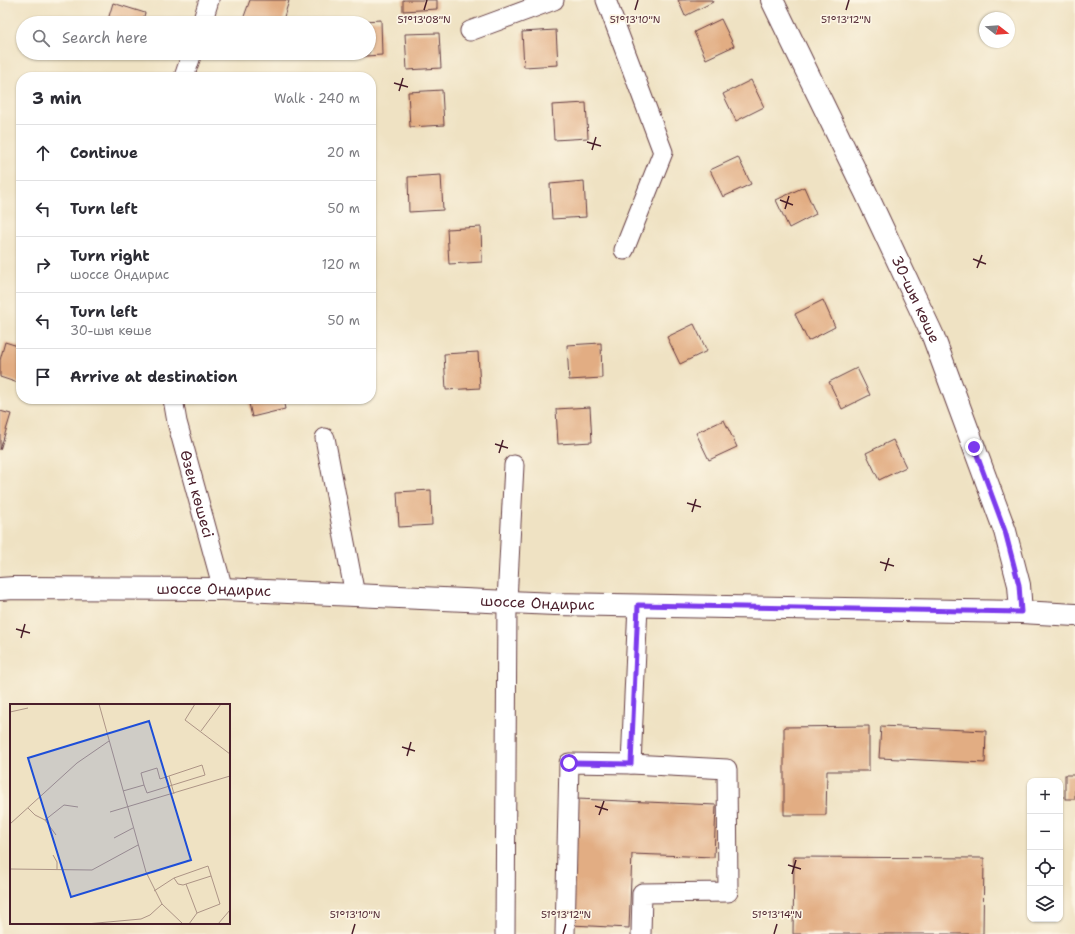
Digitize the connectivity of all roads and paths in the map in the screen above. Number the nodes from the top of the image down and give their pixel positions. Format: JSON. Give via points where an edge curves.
{"nodes":[{"id":1,"x":210,"y":0,"type":"edge"},
{"id":2,"x":554,"y":0,"type":"edge"},
{"id":3,"x":606,"y":0,"type":"edge"},
{"id":4,"x":772,"y":0,"type":"edge"},
{"id":5,"x":204,"y":16,"type":"edge"},
{"id":6,"x":470,"y":31,"type":"dead end"},
{"id":7,"x":190,"y":60,"type":"edge"},
{"id":8,"x":186,"y":72,"type":"edge"},
{"id":9,"x":624,"y":250,"type":"dead end"},
{"id":10,"x":174,"y":404,"type":"edge"},
{"id":11,"x":325,"y":438,"type":"dead end"},
{"id":12,"x":514,"y":465,"type":"dead end"},
{"id":13,"x":0,"y":589,"type":"edge"},
{"id":14,"x":223,"y":589,"type":"junction"},
{"id":15,"x":355,"y":595,"type":"junction"},
{"id":16,"x":507,"y":601,"type":"junction"},
{"id":17,"x":638,"y":605,"type":"junction"},
{"id":18,"x":1021,"y":612,"type":"junction"},
{"id":19,"x":1075,"y":615,"type":"edge"},
{"id":20,"x":631,"y":764,"type":"junction"},
{"id":21,"x":505,"y":934,"type":"edge"},
{"id":22,"x":564,"y":934,"type":"edge"},
{"id":23,"x":641,"y":934,"type":"edge"}],
"edges":[{"from":1,"to":5,"type":"street"},
{"from":2,"to":6,"type":"street"},
{"from":3,"to":9,"type":"street","via":[[663,152]]},
{"from":4,"to":18,"type":"main road","name":"30-шы көше","via":[[933,336],[1005,531],[1019,585]]},
{"from":7,"to":8,"type":"street"},
{"from":10,"to":14,"type":"street","name":"Өзен көшесі"},
{"from":11,"to":15,"type":"street"},
{"from":12,"to":16,"type":"street"},
{"from":13,"to":14,"type":"main road","name":"шоссе Ондирис"},
{"from":14,"to":15,"type":"main road","name":"шоссе Ондирис"},
{"from":15,"to":16,"type":"main road","name":"шоссе Ондирис"},
{"from":16,"to":17,"type":"main road","name":"шоссе Ондирис"},
{"from":16,"to":21,"type":"street"},
{"from":17,"to":18,"type":"main road","name":"шоссе Ондирис"},
{"from":17,"to":20,"type":"street"},
{"from":18,"to":19,"type":"main road","name":"шоссе Ондирис"},
{"from":20,"to":22,"type":"street","via":[[569,763]]},
{"from":20,"to":23,"type":"street","via":[[727,769],[728,892],[642,893]]}]}
